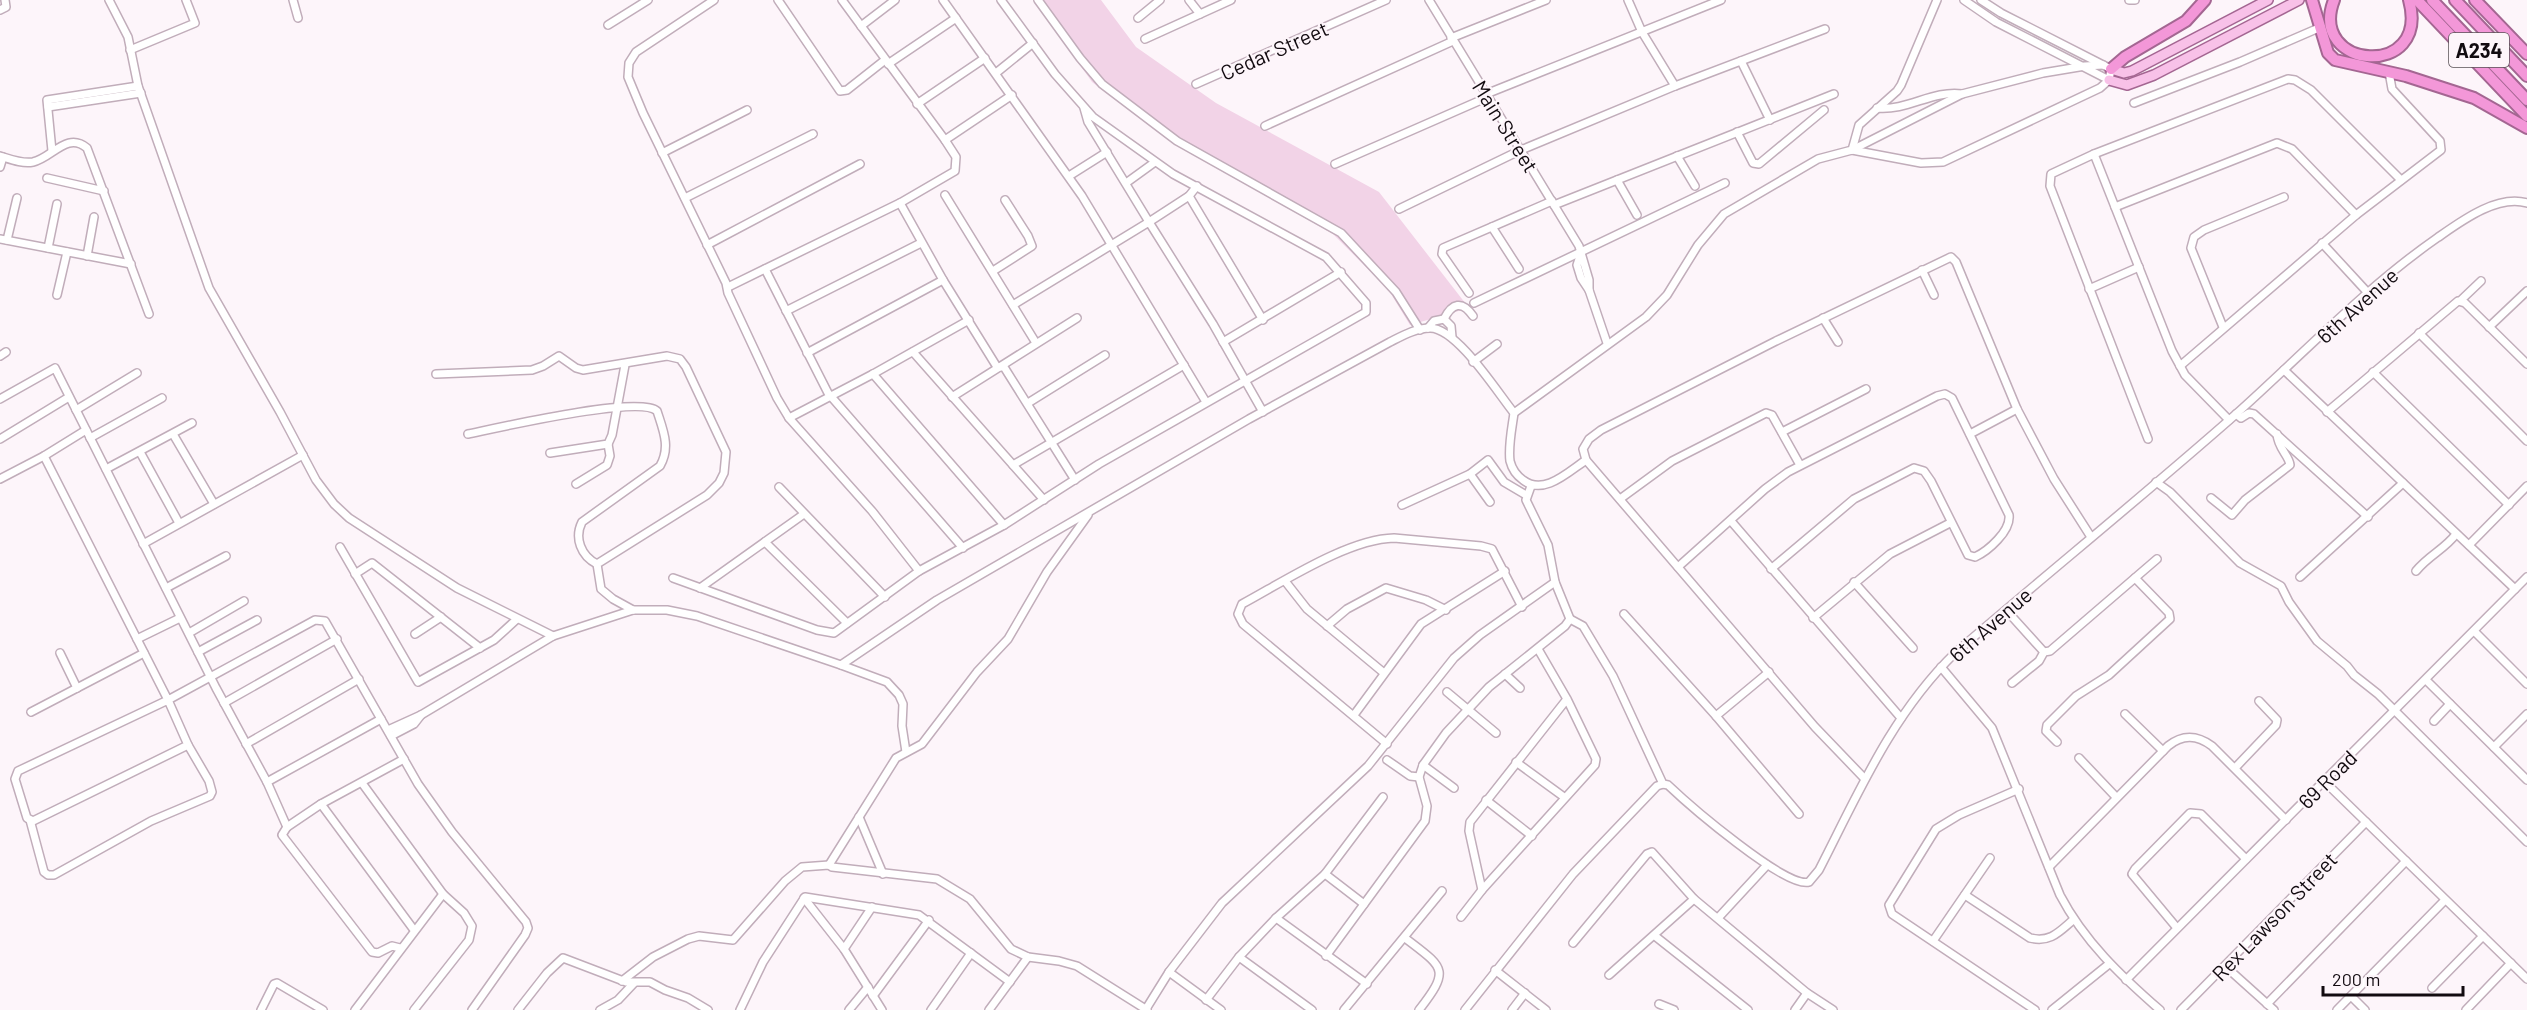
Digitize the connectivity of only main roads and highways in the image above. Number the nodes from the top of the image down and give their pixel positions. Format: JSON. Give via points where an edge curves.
{"nodes":[{"id":1,"x":2205,"y":0,"type":"edge"},
{"id":2,"x":2268,"y":0,"type":"edge"},
{"id":3,"x":2300,"y":0,"type":"edge"},
{"id":4,"x":2312,"y":0,"type":"edge"},
{"id":5,"x":2334,"y":0,"type":"edge"},
{"id":6,"x":2409,"y":0,"type":"edge"},
{"id":7,"x":2417,"y":0,"type":"edge"},
{"id":8,"x":2432,"y":0,"type":"edge"},
{"id":9,"x":2455,"y":0,"type":"edge"},
{"id":10,"x":2475,"y":0,"type":"edge"},
{"id":11,"x":2527,"y":54,"type":"edge"},
{"id":12,"x":2108,"y":72,"type":"junction"},
{"id":13,"x":2527,"y":76,"type":"edge"},
{"id":14,"x":2527,"y":100,"type":"edge"},
{"id":15,"x":2527,"y":116,"type":"edge"},
{"id":16,"x":2527,"y":128,"type":"edge"}],
"edges":[{"from":1,"to":12,"type":"highway","via":[[2186,21],[2125,57]]},
{"from":2,"to":12,"type":"main road","via":[[2132,71]]},
{"from":3,"to":12,"type":"main road","via":[[2154,75],[2127,85]]},
{"from":4,"to":16,"type":"highway","via":[[2328,53],[2335,60],[2474,98]]},
{"from":5,"to":6,"type":"highway","via":[[2334,34],[2345,49],[2367,57],[2389,54],[2405,40],[2412,20]]},
{"from":7,"to":15,"type":"highway"},
{"from":8,"to":14,"type":"highway","number":"A234"},
{"from":9,"to":13,"type":"highway","number":"A234"},
{"from":10,"to":11,"type":"highway"}]}
